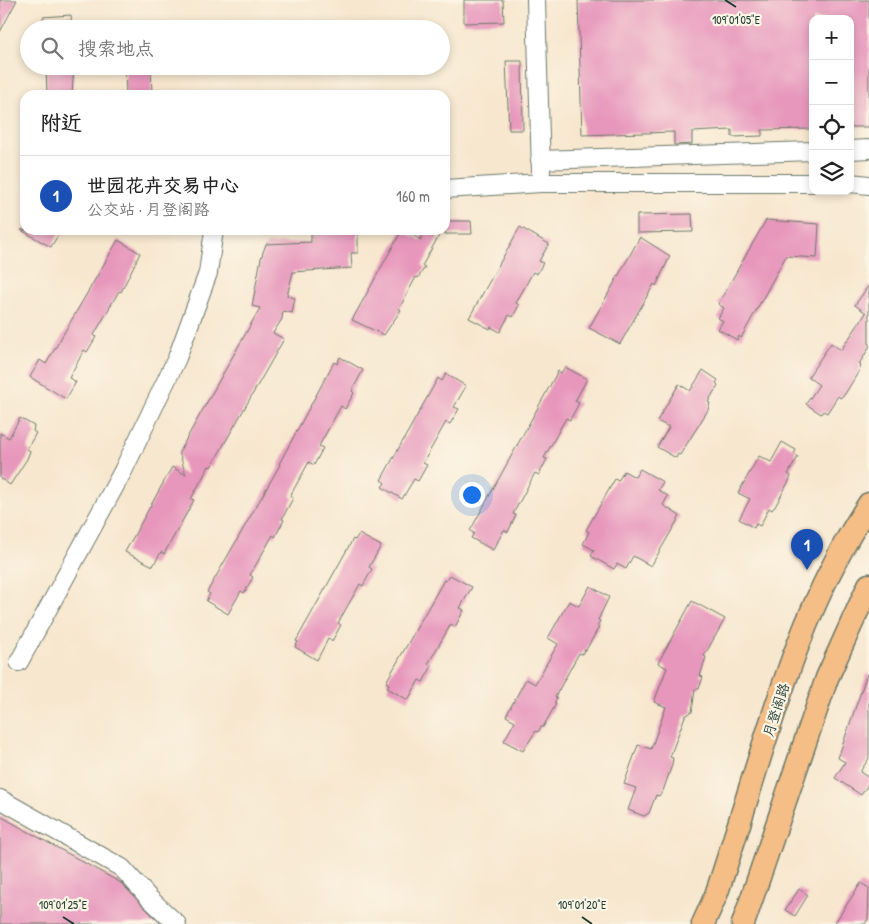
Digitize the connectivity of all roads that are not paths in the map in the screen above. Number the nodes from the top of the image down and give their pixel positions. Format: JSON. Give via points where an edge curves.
{"nodes":[{"id":1,"x":536,"y":0,"type":"edge"},
{"id":2,"x":869,"y":149,"type":"edge"},
{"id":3,"x":854,"y":150,"type":"edge"},
{"id":4,"x":809,"y":151,"type":"edge"},
{"id":5,"x":540,"y":160,"type":"junction"},
{"id":6,"x":541,"y":183,"type":"junction"},
{"id":7,"x":809,"y":183,"type":"edge"},
{"id":8,"x":854,"y":183,"type":"edge"},
{"id":9,"x":869,"y":184,"type":"edge"},
{"id":10,"x":450,"y":189,"type":"edge"},
{"id":11,"x":213,"y":235,"type":"edge"},
{"id":12,"x":869,"y":504,"type":"edge"},
{"id":13,"x":869,"y":585,"type":"edge"},
{"id":14,"x":19,"y":662,"type":"dead end"},
{"id":15,"x":0,"y":799,"type":"edge"},
{"id":16,"x":177,"y":924,"type":"edge"},
{"id":17,"x":703,"y":924,"type":"edge"},
{"id":18,"x":743,"y":924,"type":"edge"}],
"edges":[{"from":1,"to":5,"type":"street"},
{"from":2,"to":3,"type":"street"},
{"from":4,"to":5,"type":"street"},
{"from":5,"to":6,"type":"street"},
{"from":6,"to":7,"type":"street"},
{"from":6,"to":10,"type":"street"},
{"from":8,"to":9,"type":"street"},
{"from":11,"to":14,"type":"street","via":[[208,273],[176,358],[124,471]]},
{"from":12,"to":17,"type":"main road","name":"月登阁路","via":[[832,569],[790,667],[716,895]]},
{"from":13,"to":18,"type":"main road","via":[[827,678]]},
{"from":15,"to":16,"type":"street","via":[[122,868]]}]}
